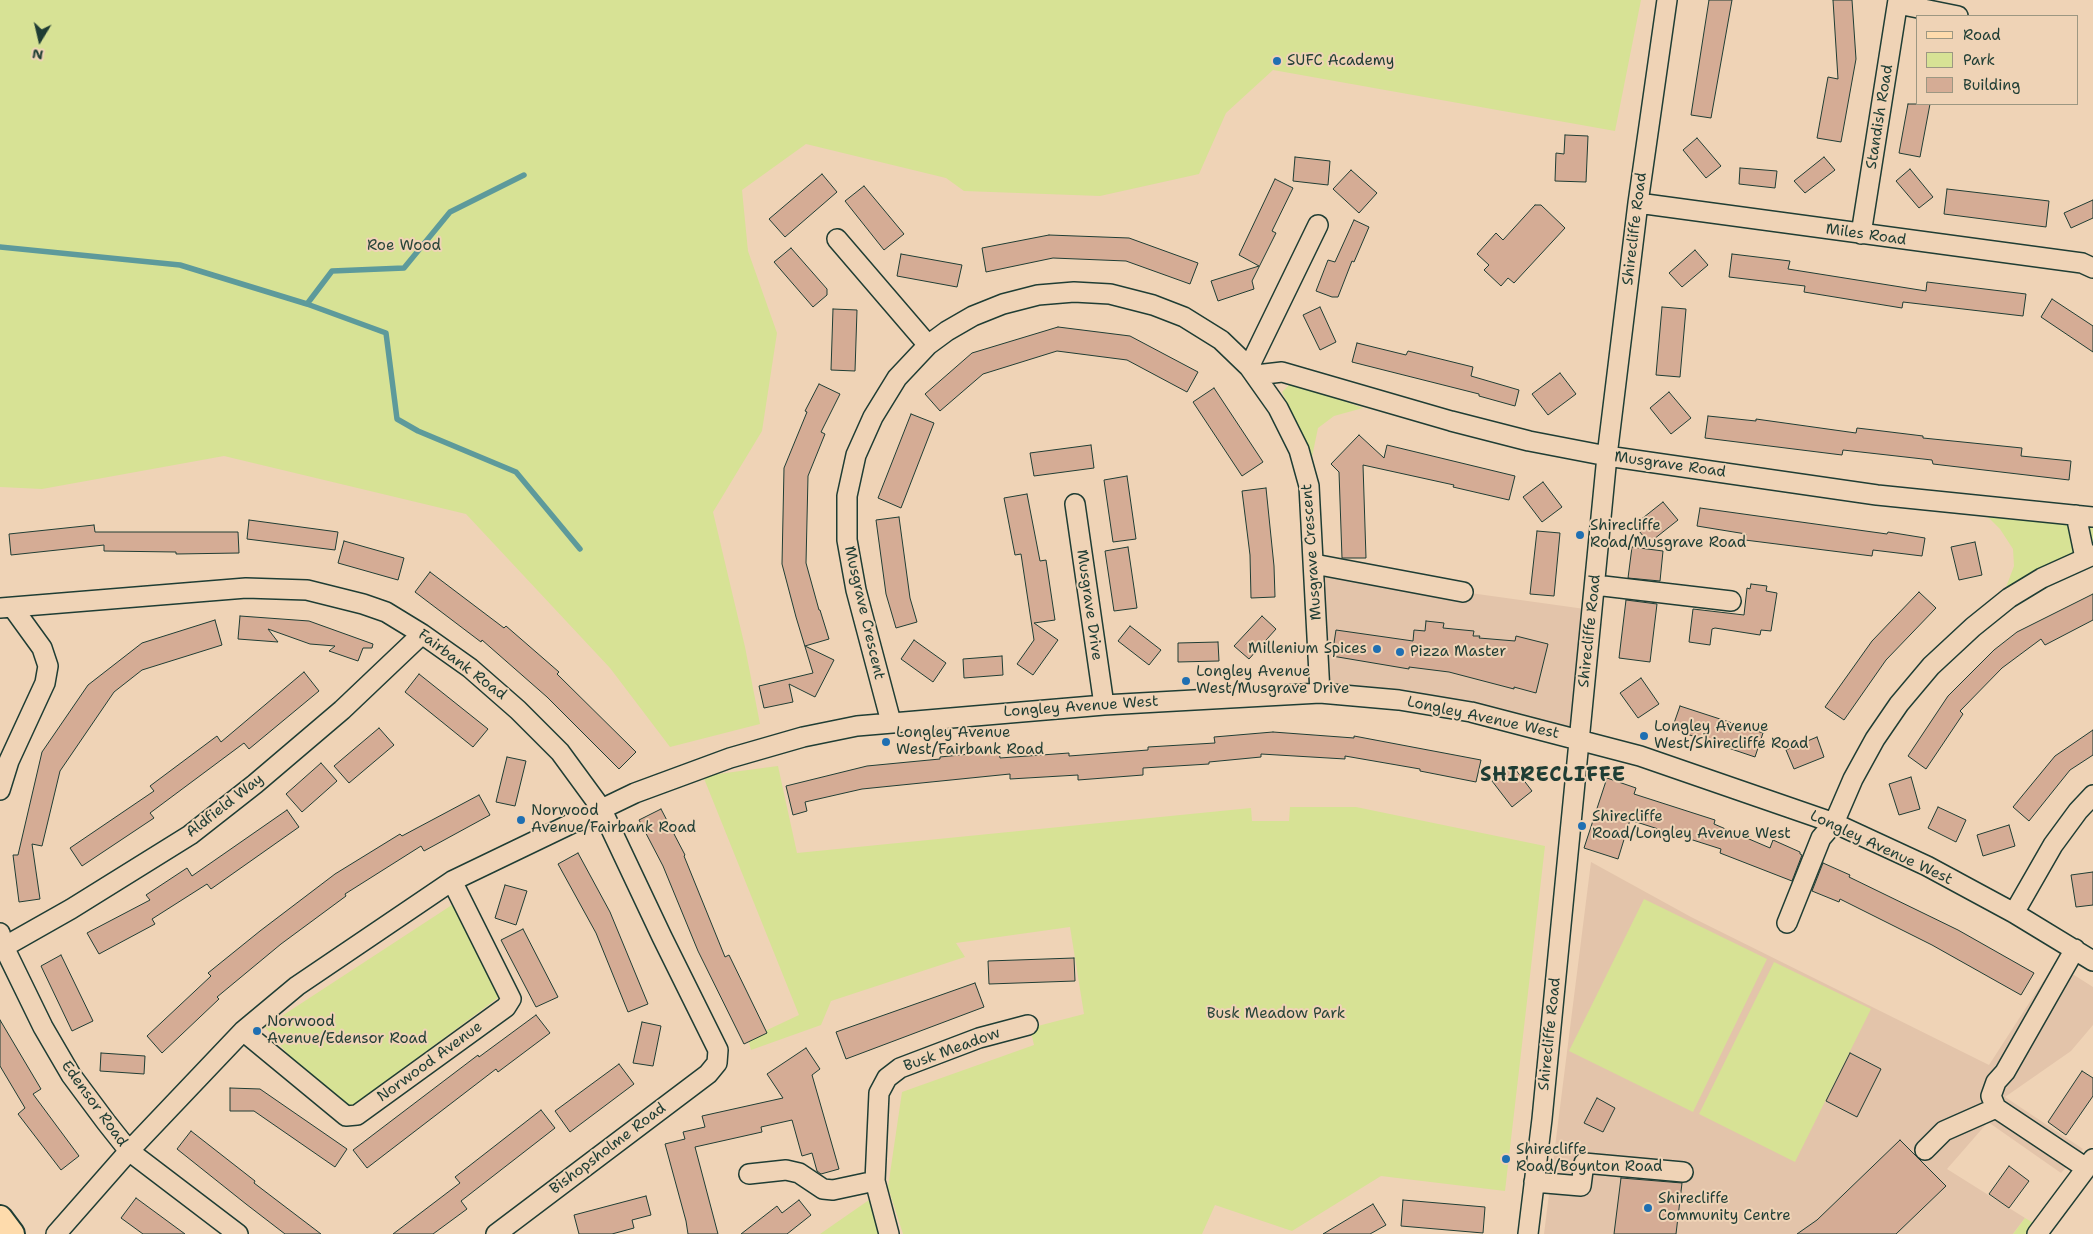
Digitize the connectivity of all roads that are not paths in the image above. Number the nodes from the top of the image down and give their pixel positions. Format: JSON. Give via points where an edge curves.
{"nodes":[{"id":1,"x":1667,"y":0,"type":"edge"},
{"id":2,"x":1898,"y":2,"type":"edge"},
{"id":3,"x":1954,"y":15,"type":"edge"},
{"id":4,"x":1638,"y":203,"type":"junction"},
{"id":5,"x":1318,"y":225,"type":"dead end"},
{"id":6,"x":1861,"y":234,"type":"junction"},
{"id":7,"x":837,"y":238,"type":"dead end"},
{"id":8,"x":2093,"y":268,"type":"edge"},
{"id":9,"x":928,"y":345,"type":"junction"},
{"id":10,"x":1253,"y":371,"type":"junction"},
{"id":11,"x":1608,"y":456,"type":"junction"},
{"id":12,"x":1075,"y":504,"type":"dead end"},
{"id":13,"x":2084,"y":516,"type":"edge"},
{"id":14,"x":2089,"y":557,"type":"edge"},
{"id":15,"x":1314,"y":564,"type":"junction"},
{"id":16,"x":1595,"y":586,"type":"junction"},
{"id":17,"x":1463,"y":592,"type":"dead end"},
{"id":18,"x":1731,"y":601,"type":"dead end"},
{"id":19,"x":6,"y":608,"type":"edge"},
{"id":20,"x":422,"y":634,"type":"junction"},
{"id":21,"x":1320,"y":693,"type":"junction"},
{"id":22,"x":1104,"y":705,"type":"junction"},
{"id":23,"x":891,"y":722,"type":"junction"},
{"id":24,"x":1579,"y":739,"type":"junction"},
{"id":25,"x":0,"y":790,"type":"edge"},
{"id":26,"x":2093,"y":795,"type":"edge"},
{"id":27,"x":601,"y":808,"type":"junction"},
{"id":28,"x":1834,"y":822,"type":"junction"},
{"id":29,"x":452,"y":881,"type":"junction"},
{"id":30,"x":2014,"y":913,"type":"junction"},
{"id":31,"x":1787,"y":923,"type":"dead end"},
{"id":32,"x":2,"y":940,"type":"edge"},
{"id":33,"x":2075,"y":949,"type":"junction"},
{"id":34,"x":2093,"y":960,"type":"edge"},
{"id":35,"x":1028,"y":1025,"type":"dead end"},
{"id":36,"x":243,"y":1031,"type":"junction"},
{"id":37,"x":717,"y":1063,"type":"joint"},
{"id":38,"x":1996,"y":1108,"type":"junction"},
{"id":39,"x":1925,"y":1150,"type":"dead end"},
{"id":40,"x":129,"y":1151,"type":"junction"},
{"id":41,"x":2090,"y":1164,"type":"edge"},
{"id":42,"x":1683,"y":1172,"type":"dead end"},
{"id":43,"x":749,"y":1174,"type":"dead end"},
{"id":44,"x":875,"y":1181,"type":"junction"},
{"id":45,"x":1534,"y":1182,"type":"junction"},
{"id":46,"x":0,"y":1218,"type":"edge"},
{"id":47,"x":516,"y":1228,"type":"edge"},
{"id":48,"x":12,"y":1234,"type":"edge"},
{"id":49,"x":56,"y":1234,"type":"edge"},
{"id":50,"x":238,"y":1234,"type":"edge"},
{"id":51,"x":496,"y":1234,"type":"edge"},
{"id":52,"x":889,"y":1234,"type":"edge"},
{"id":53,"x":1528,"y":1234,"type":"edge"},
{"id":54,"x":2037,"y":1234,"type":"edge"}],
"edges":[{"from":1,"to":4,"type":"street","name":"Shirecliffe Road"},
{"from":2,"to":3,"type":"street"},
{"from":2,"to":6,"type":"street","name":"Standish Road"},
{"from":4,"to":6,"type":"street","name":"Miles Road"},
{"from":4,"to":11,"type":"street","name":"Shirecliffe Road"},
{"from":5,"to":10,"type":"street"},
{"from":6,"to":8,"type":"street","name":"Miles Road","via":[[2082,263]]},
{"from":7,"to":9,"type":"street"},
{"from":9,"to":10,"type":"street","name":"Musgrave Crescent","via":[[973,316],[1003,304],[1038,295],[1101,293],[1153,305],[1184,317],[1221,340]]},
{"from":9,"to":23,"type":"street","name":"Musgrave Crescent","via":[[897,378],[872,417],[856,455],[848,496],[847,540],[856,590]]},
{"from":10,"to":11,"type":"street","name":"Musgrave Road","via":[[1282,372],[1450,422]]},
{"from":10,"to":15,"type":"street","name":"Musgrave Crescent","via":[[1278,408],[1299,450],[1309,486]]},
{"from":11,"to":13,"type":"street","name":"Musgrave Road","via":[[1877,494]]},
{"from":11,"to":16,"type":"street","name":"Shirecliffe Road"},
{"from":12,"to":22,"type":"street","name":"Musgrave Drive"},
{"from":13,"to":14,"type":"street"},
{"from":14,"to":28,"type":"street","via":[[2042,578],[2009,598],[1973,626],[1931,666],[1875,739]]},
{"from":15,"to":17,"type":"street"},
{"from":15,"to":21,"type":"street","name":"Musgrave Crescent"},
{"from":16,"to":18,"type":"street"},
{"from":16,"to":24,"type":"street","name":"Shirecliffe Road"},
{"from":19,"to":20,"type":"street","name":"Fairbank Road","via":[[246,588],[307,590],[386,612]]},
{"from":19,"to":25,"type":"street","via":[[42,648],[48,666],[45,683],[9,761]]},
{"from":20,"to":27,"type":"street","name":"Fairbank Road","via":[[470,668],[518,710],[560,752]]},
{"from":20,"to":32,"type":"street","name":"Aldfield Way","via":[[342,710],[190,835],[71,909]]},
{"from":21,"to":22,"type":"street","name":"Longley Avenue West"},
{"from":21,"to":24,"type":"street","name":"Longley Avenue West","via":[[1399,700],[1471,712]]},
{"from":22,"to":23,"type":"street","name":"Longley Avenue West"},
{"from":23,"to":27,"type":"street","name":"Longley Avenue West","via":[[803,737],[730,758]]},
{"from":24,"to":28,"type":"street","name":"Longley Avenue West"},
{"from":24,"to":45,"type":"street","name":"Shirecliffe Road"},
{"from":26,"to":30,"type":"street","via":[[2053,845]]},
{"from":27,"to":29,"type":"street"},
{"from":27,"to":37,"type":"street","name":"Fairbank Road","via":[[718,1050]]},
{"from":28,"to":30,"type":"street","name":"Longley Avenue West","via":[[1927,866]]},
{"from":28,"to":31,"type":"street","via":[[1821,838]]},
{"from":29,"to":36,"type":"street","via":[[297,986]]},
{"from":29,"to":36,"type":"street","name":"Norwood Avenue","via":[[511,999],[506,1007],[365,1110],[346,1116]]},
{"from":30,"to":33,"type":"street","name":"Longley Avenue West"},
{"from":32,"to":40,"type":"street","name":"Edensor Road","via":[[43,1027],[71,1075]]},
{"from":33,"to":34,"type":"street","name":"Longley Avenue West"},
{"from":33,"to":38,"type":"street","via":[[2005,1072],[1996,1082],[1991,1096]]},
{"from":35,"to":44,"type":"street","name":"Busk Meadow","via":[[979,1038],[900,1068],[888,1078],[880,1093]]},
{"from":36,"to":40,"type":"street"},
{"from":37,"to":47,"type":"street","name":"Bishopsholme Road","via":[[708,1074]]},
{"from":38,"to":39,"type":"street","via":[[1944,1131]]},
{"from":38,"to":41,"type":"street"},
{"from":40,"to":49,"type":"street"},
{"from":40,"to":50,"type":"street","name":"Edensor Road"},
{"from":41,"to":54,"type":"street"},
{"from":42,"to":45,"type":"street","via":[[1584,1163],[1580,1186]]},
{"from":43,"to":44,"type":"street","via":[[786,1170],[803,1175],[823,1189],[833,1190]]},
{"from":44,"to":52,"type":"street","name":"Busk Meadow"},
{"from":45,"to":53,"type":"street","name":"Shirecliffe Road"},
{"from":46,"to":48,"type":"main road"},
{"from":47,"to":51,"type":"street","name":"Bishopsholme Road"}]}
